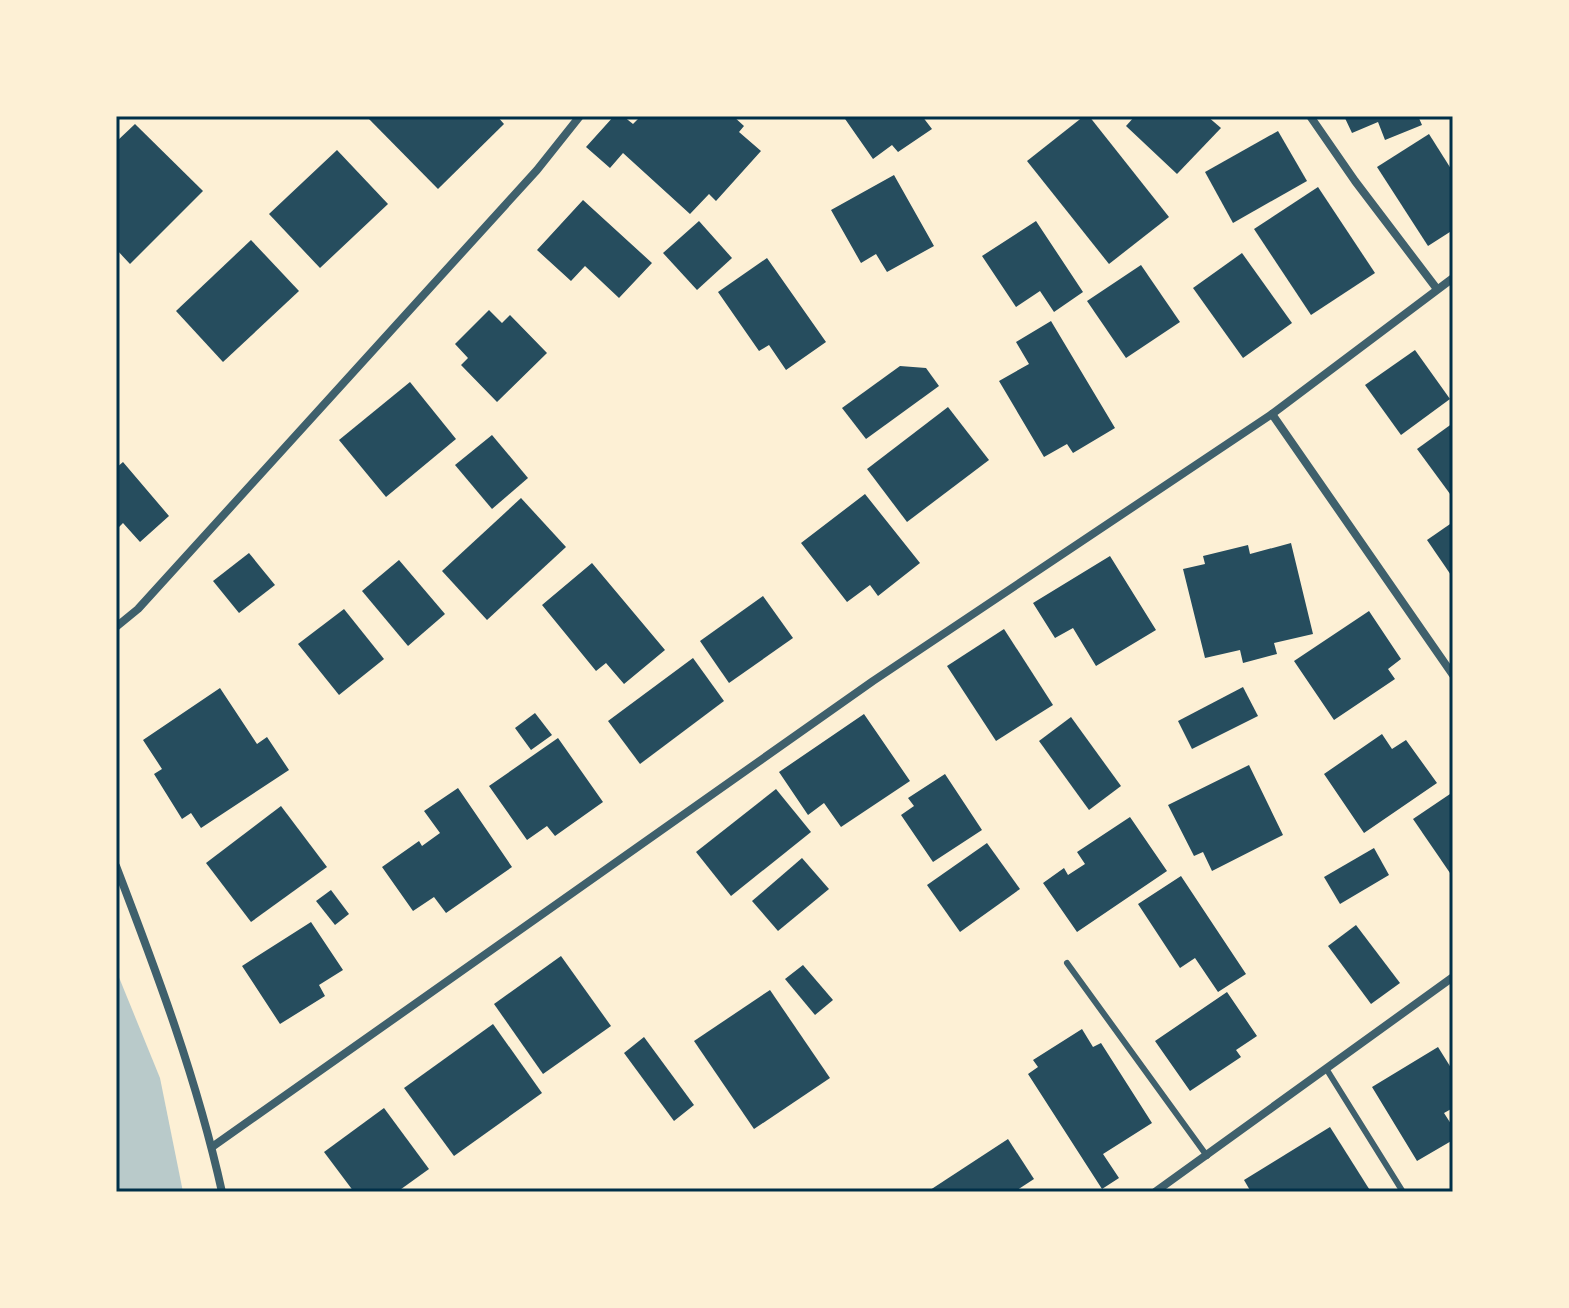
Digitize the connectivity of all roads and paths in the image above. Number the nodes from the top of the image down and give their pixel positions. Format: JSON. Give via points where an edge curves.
{"nodes":[{"id":1,"x":580,"y":116,"type":"edge"},
{"id":2,"x":1310,"y":116,"type":"edge"},
{"id":3,"x":1453,"y":278,"type":"edge"},
{"id":4,"x":1437,"y":289,"type":"junction"},
{"id":5,"x":1272,"y":414,"type":"junction"},
{"id":6,"x":116,"y":627,"type":"edge"},
{"id":7,"x":1453,"y":675,"type":"edge"},
{"id":8,"x":116,"y":866,"type":"edge"},
{"id":9,"x":1067,"y":963,"type":"dead end"},
{"id":10,"x":1453,"y":977,"type":"edge"},
{"id":11,"x":1327,"y":1070,"type":"junction"},
{"id":12,"x":212,"y":1147,"type":"junction"},
{"id":13,"x":1207,"y":1156,"type":"junction"},
{"id":14,"x":222,"y":1192,"type":"edge"},
{"id":15,"x":1155,"y":1192,"type":"edge"},
{"id":16,"x":1403,"y":1192,"type":"edge"}],
"edges":[{"from":1,"to":6,"type":"street","via":[[338,391]]},
{"from":2,"to":4,"type":"street"},
{"from":3,"to":4,"type":"street"},
{"from":4,"to":5,"type":"street"},
{"from":5,"to":7,"type":"street"},
{"from":5,"to":12,"type":"street","via":[[873,681]]},
{"from":8,"to":12,"type":"street","via":[[165,992]]},
{"from":9,"to":13,"type":"lane"},
{"from":10,"to":11,"type":"street"},
{"from":11,"to":13,"type":"street"},
{"from":11,"to":16,"type":"lane"},
{"from":12,"to":14,"type":"street"},
{"from":13,"to":15,"type":"street"}]}
